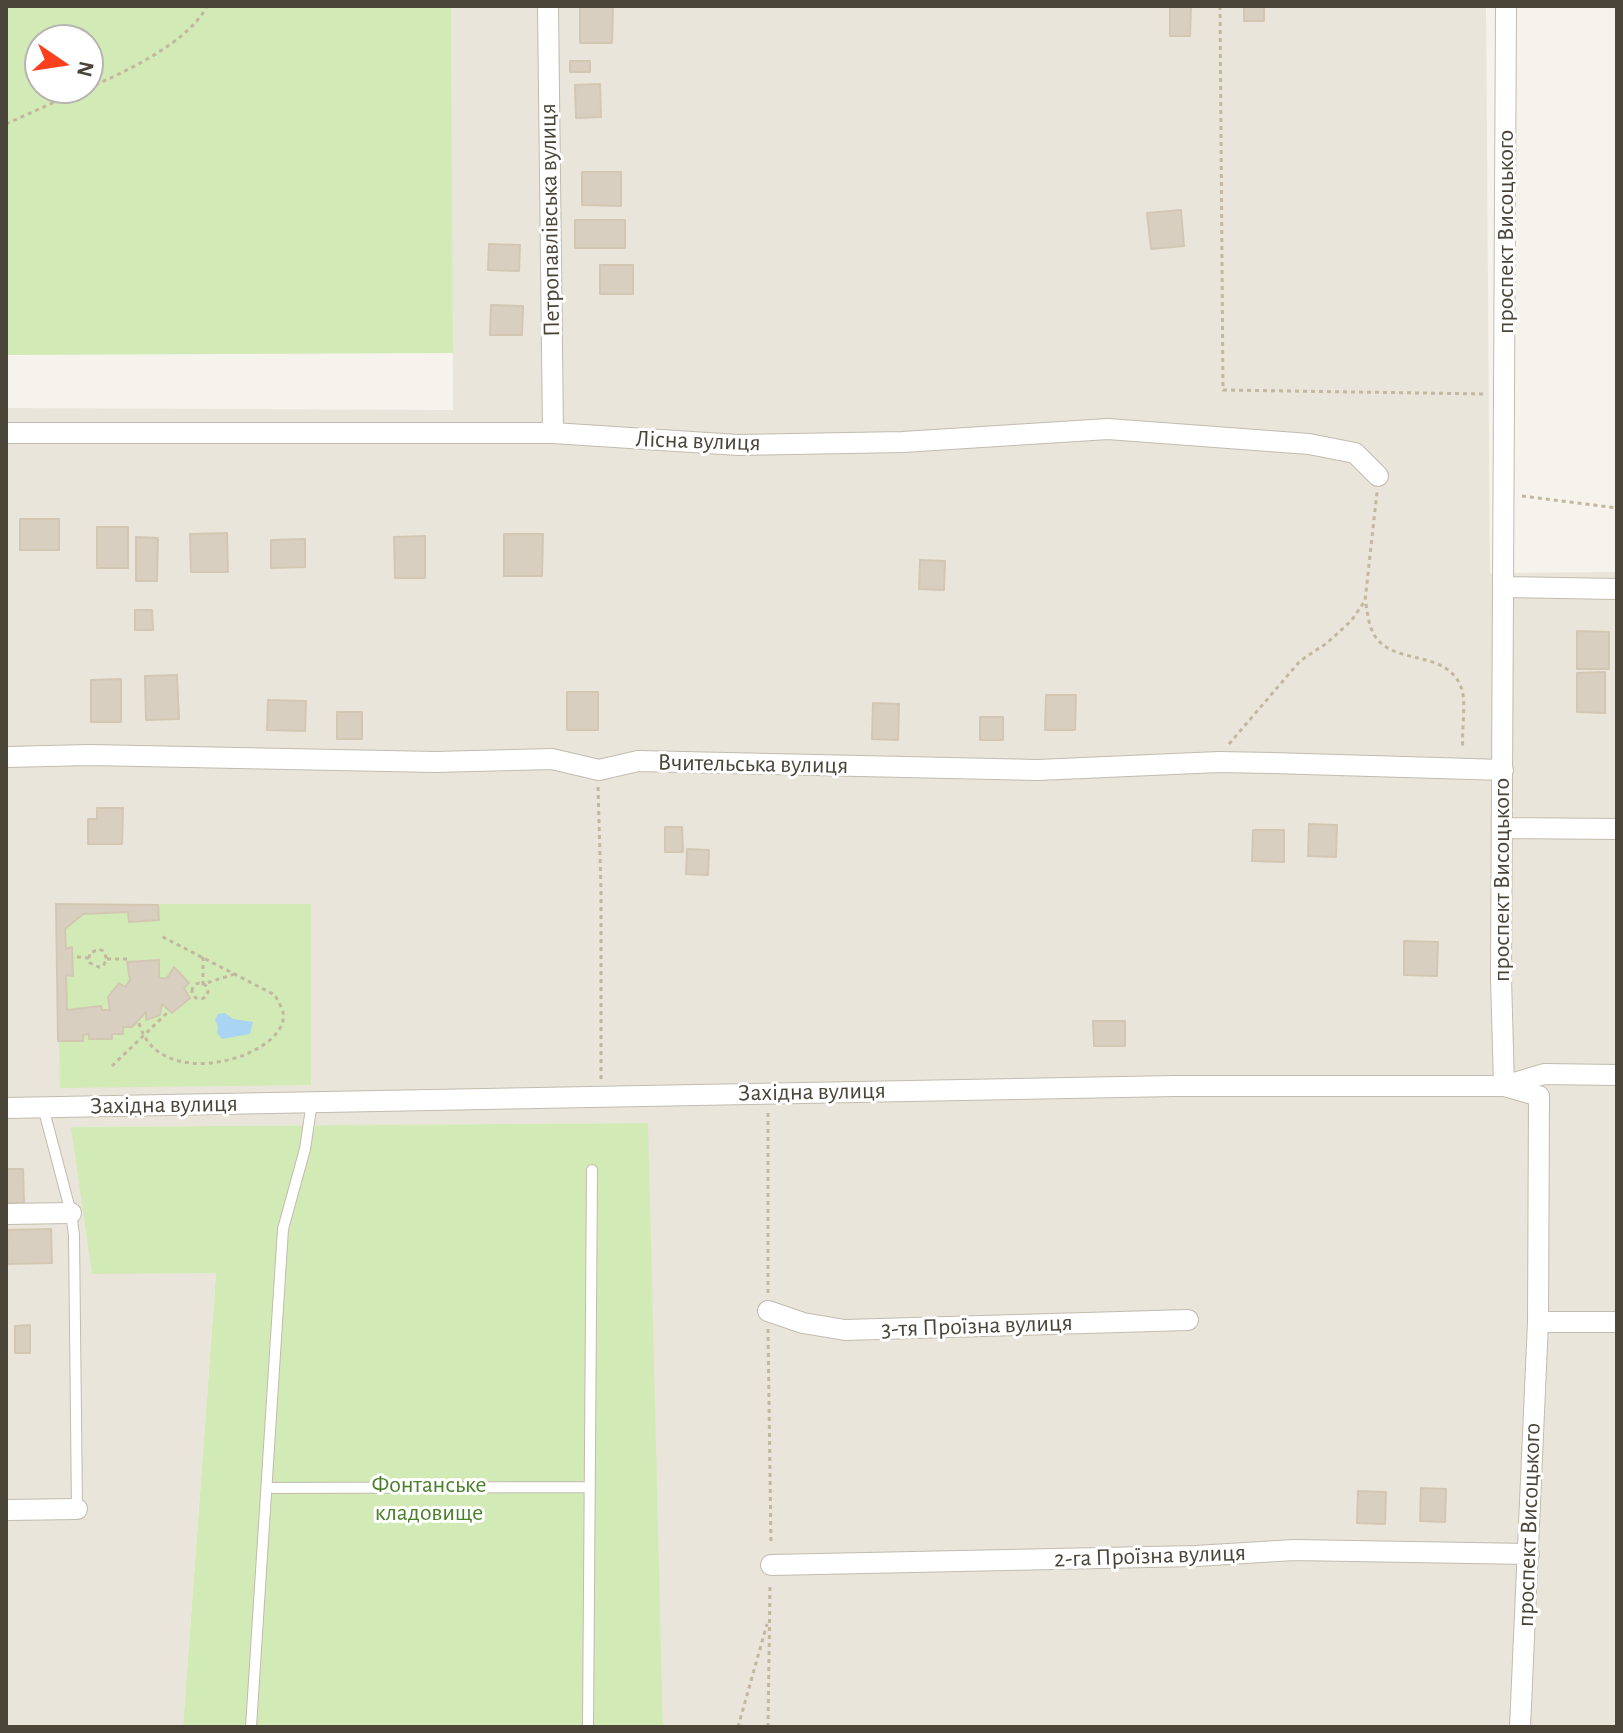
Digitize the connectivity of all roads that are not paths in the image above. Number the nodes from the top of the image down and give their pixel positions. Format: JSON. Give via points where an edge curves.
{"nodes":[{"id":1,"x":548,"y":6,"type":"edge"},
{"id":2,"x":1506,"y":6,"type":"edge"},
{"id":3,"x":6,"y":433,"type":"edge"},
{"id":4,"x":553,"y":433,"type":"junction"},
{"id":5,"x":1378,"y":476,"type":"road end"},
{"id":6,"x":1505,"y":587,"type":"junction"},
{"id":7,"x":1617,"y":589,"type":"edge"},
{"id":8,"x":6,"y":757,"type":"edge"},
{"id":9,"x":1503,"y":770,"type":"junction"},
{"id":10,"x":1504,"y":828,"type":"junction"},
{"id":11,"x":1617,"y":829,"type":"edge"},
{"id":12,"x":1617,"y":1075,"type":"edge"},
{"id":13,"x":1504,"y":1086,"type":"junction"},
{"id":14,"x":312,"y":1102,"type":"junction"},
{"id":15,"x":43,"y":1107,"type":"junction"},
{"id":16,"x":6,"y":1108,"type":"edge"},
{"id":17,"x":592,"y":1170,"type":"dead end"},
{"id":18,"x":71,"y":1213,"type":"junction"},
{"id":19,"x":6,"y":1214,"type":"edge"},
{"id":20,"x":768,"y":1311,"type":"road end"},
{"id":21,"x":1188,"y":1320,"type":"dead end"},
{"id":22,"x":1538,"y":1322,"type":"junction"},
{"id":23,"x":1617,"y":1322,"type":"edge"},
{"id":24,"x":590,"y":1487,"type":"junction"},
{"id":25,"x":267,"y":1488,"type":"junction"},
{"id":26,"x":77,"y":1509,"type":"joint"},
{"id":27,"x":6,"y":1510,"type":"edge"},
{"id":28,"x":1529,"y":1554,"type":"junction"},
{"id":29,"x":771,"y":1565,"type":"road end"},
{"id":30,"x":251,"y":1727,"type":"edge"},
{"id":31,"x":588,"y":1727,"type":"edge"},
{"id":32,"x":1520,"y":1727,"type":"edge"}],
"edges":[{"from":1,"to":4,"type":"street","name":"Петропавлівська вулиця"},
{"from":2,"to":6,"type":"street","name":"проспект Висоцького"},
{"from":3,"to":4,"type":"street","name":"Лісна вулиця"},
{"from":4,"to":5,"type":"street","name":"Лісна вулиця","via":[[738,445],[903,442],[1108,429],[1309,444],[1355,453]]},
{"from":6,"to":7,"type":"street"},
{"from":6,"to":9,"type":"street","name":"проспект Висоцького"},
{"from":8,"to":9,"type":"street","name":"Вчительська вулиця","via":[[552,759],[599,770],[638,761],[1038,770],[1219,762]]},
{"from":9,"to":10,"type":"street","name":"проспект Висоцького"},
{"from":10,"to":11,"type":"street"},
{"from":10,"to":13,"type":"street","name":"проспект Висоцького"},
{"from":12,"to":13,"type":"street","name":"Західна вулиця","via":[[1544,1074]]},
{"from":13,"to":14,"type":"street","name":"Західна вулиця","via":[[1175,1086]]},
{"from":13,"to":22,"type":"street","name":"проспект Висоцького","via":[[1539,1096]]},
{"from":14,"to":15,"type":"street","name":"Західна вулиця"},
{"from":14,"to":25,"type":"lane","via":[[283,1229]]},
{"from":15,"to":16,"type":"street","name":"Західна вулиця"},
{"from":15,"to":18,"type":"lane"},
{"from":17,"to":24,"type":"lane"},
{"from":18,"to":19,"type":"street"},
{"from":18,"to":26,"type":"lane"},
{"from":20,"to":21,"type":"street","name":"3-тя Проїзна вулиця","via":[[845,1330]]},
{"from":22,"to":23,"type":"street"},
{"from":22,"to":28,"type":"street","name":"проспект Висоцького"},
{"from":24,"to":25,"type":"lane"},
{"from":24,"to":31,"type":"lane"},
{"from":25,"to":30,"type":"lane"},
{"from":26,"to":27,"type":"street"},
{"from":28,"to":29,"type":"street","name":"2-га Проїзна вулиця","via":[[1294,1550]]},
{"from":28,"to":32,"type":"street","name":"проспект Висоцького"}]}
